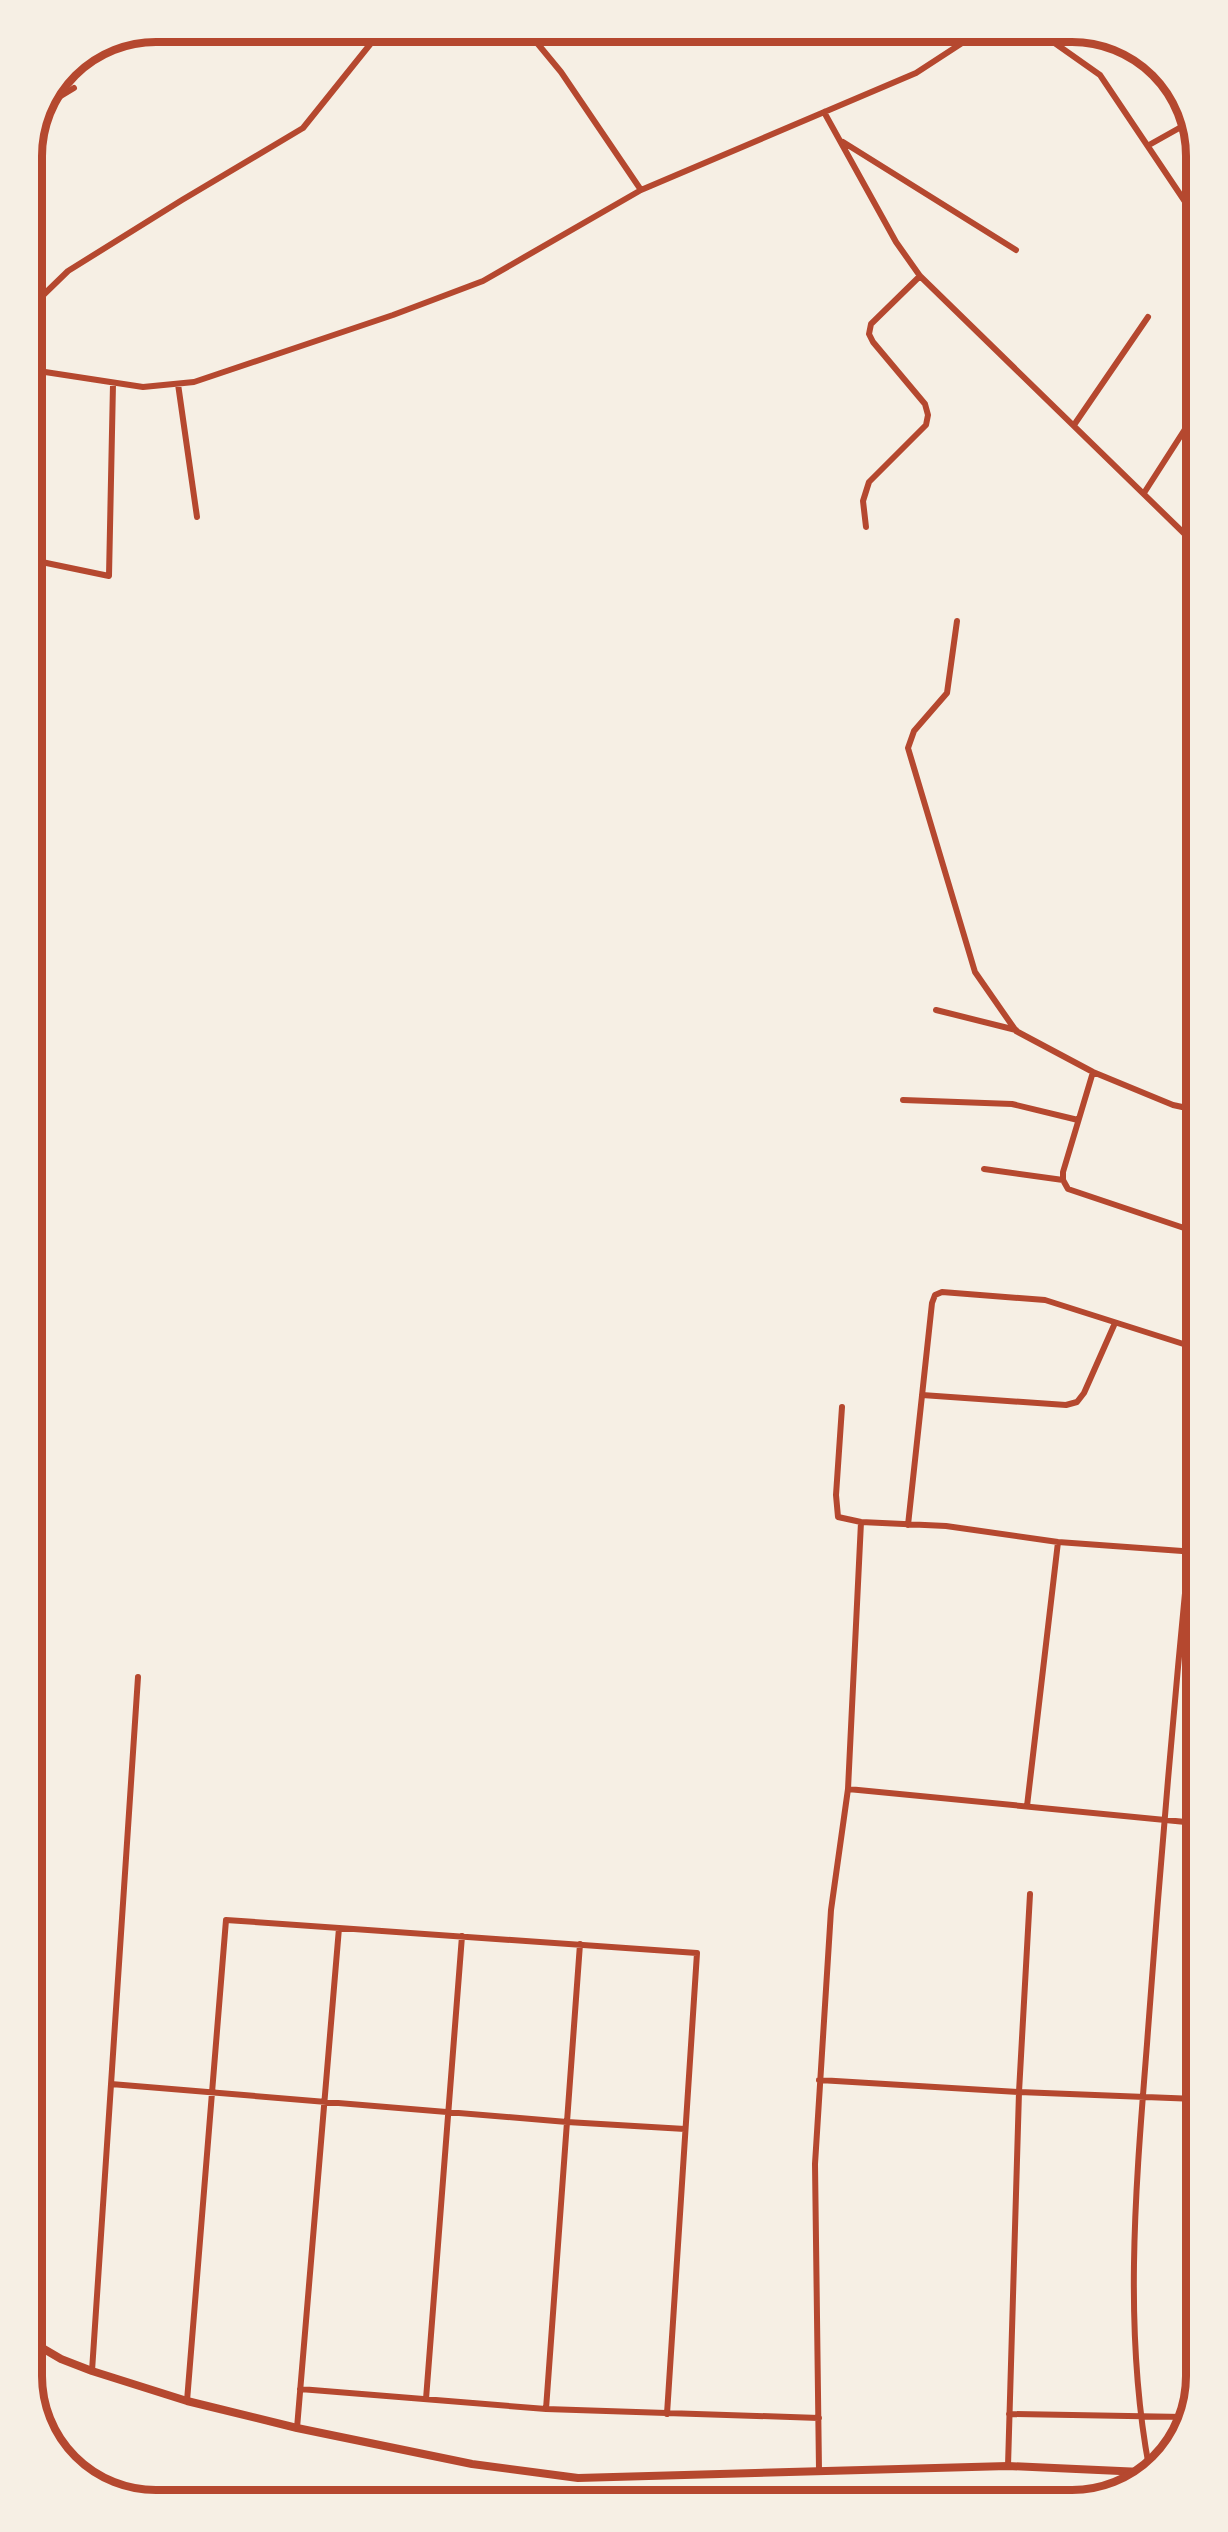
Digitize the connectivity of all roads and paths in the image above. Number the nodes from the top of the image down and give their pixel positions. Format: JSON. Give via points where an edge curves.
{"nodes":[{"id":1,"x":372,"y":42,"type":"edge"},
{"id":2,"x":536,"y":42,"type":"edge"},
{"id":3,"x":964,"y":42,"type":"edge"},
{"id":4,"x":1053,"y":42,"type":"edge"},
{"id":5,"x":74,"y":88,"type":"dead end"},
{"id":6,"x":58,"y":98,"type":"edge"},
{"id":7,"x":824,"y":112,"type":"junction"},
{"id":8,"x":1182,"y":127,"type":"edge"},
{"id":9,"x":842,"y":141,"type":"junction"},
{"id":10,"x":1149,"y":145,"type":"junction"},
{"id":11,"x":641,"y":190,"type":"junction"},
{"id":12,"x":1186,"y":201,"type":"edge"},
{"id":13,"x":1016,"y":250,"type":"dead end"},
{"id":14,"x":920,"y":276,"type":"junction"},
{"id":15,"x":42,"y":296,"type":"edge"},
{"id":16,"x":1148,"y":317,"type":"dead end"},
{"id":17,"x":42,"y":372,"type":"edge"},
{"id":18,"x":113,"y":384,"type":"junction"},
{"id":19,"x":178,"y":384,"type":"junction"},
{"id":20,"x":1074,"y":425,"type":"junction"},
{"id":21,"x":1186,"y":429,"type":"edge"},
{"id":22,"x":1144,"y":493,"type":"junction"},
{"id":23,"x":197,"y":517,"type":"dead end"},
{"id":24,"x":866,"y":527,"type":"dead end"},
{"id":25,"x":1186,"y":534,"type":"edge"},
{"id":26,"x":42,"y":562,"type":"edge"},
{"id":27,"x":957,"y":621,"type":"dead end"},
{"id":28,"x":936,"y":1010,"type":"dead end"},
{"id":29,"x":1016,"y":1031,"type":"junction"},
{"id":30,"x":1093,"y":1072,"type":"junction"},
{"id":31,"x":903,"y":1100,"type":"dead end"},
{"id":32,"x":1186,"y":1108,"type":"edge"},
{"id":33,"x":1078,"y":1120,"type":"junction"},
{"id":34,"x":984,"y":1169,"type":"dead end"},
{"id":35,"x":1063,"y":1180,"type":"junction"},
{"id":36,"x":1186,"y":1228,"type":"edge"},
{"id":37,"x":1116,"y":1323,"type":"junction"},
{"id":38,"x":1186,"y":1345,"type":"edge"},
{"id":39,"x":922,"y":1395,"type":"junction"},
{"id":40,"x":842,"y":1407,"type":"dead end"},
{"id":41,"x":861,"y":1522,"type":"junction"},
{"id":42,"x":908,"y":1525,"type":"junction"},
{"id":43,"x":1058,"y":1542,"type":"junction"},
{"id":44,"x":1186,"y":1551,"type":"edge"},
{"id":45,"x":1186,"y":1615,"type":"edge"},
{"id":46,"x":138,"y":1677,"type":"dead end"},
{"id":47,"x":848,"y":1789,"type":"junction"},
{"id":48,"x":1027,"y":1806,"type":"junction"},
{"id":49,"x":1163,"y":1820,"type":"junction"},
{"id":50,"x":1186,"y":1822,"type":"edge"},
{"id":51,"x":1030,"y":1894,"type":"dead end"},
{"id":52,"x":339,"y":1928,"type":"junction"},
{"id":53,"x":462,"y":1936,"type":"junction"},
{"id":54,"x":580,"y":1944,"type":"junction"},
{"id":55,"x":819,"y":2080,"type":"junction"},
{"id":56,"x":111,"y":2084,"type":"junction"},
{"id":57,"x":213,"y":2091,"type":"junction"},
{"id":58,"x":1019,"y":2092,"type":"junction"},
{"id":59,"x":1143,"y":2096,"type":"junction"},
{"id":60,"x":1186,"y":2098,"type":"edge"},
{"id":61,"x":324,"y":2103,"type":"junction"},
{"id":62,"x":448,"y":2111,"type":"junction"},
{"id":63,"x":567,"y":2122,"type":"junction"},
{"id":64,"x":685,"y":2129,"type":"junction"},
{"id":65,"x":42,"y":2348,"type":"edge"},
{"id":66,"x":92,"y":2371,"type":"junction"},
{"id":67,"x":300,"y":2389,"type":"junction"},
{"id":68,"x":426,"y":2399,"type":"junction"},
{"id":69,"x":187,"y":2401,"type":"junction"},
{"id":70,"x":546,"y":2409,"type":"junction"},
{"id":71,"x":667,"y":2414,"type":"junction"},
{"id":72,"x":1009,"y":2414,"type":"junction"},
{"id":73,"x":1139,"y":2416,"type":"junction"},
{"id":74,"x":1178,"y":2417,"type":"edge"},
{"id":75,"x":819,"y":2418,"type":"junction"},
{"id":76,"x":297,"y":2428,"type":"junction"},
{"id":77,"x":1148,"y":2460,"type":"edge"},
{"id":78,"x":1008,"y":2466,"type":"junction"},
{"id":79,"x":819,"y":2470,"type":"junction"},
{"id":80,"x":1134,"y":2472,"type":"edge"}],
"edges":[{"from":1,"to":15,"type":"street","via":[[303,128],[68,271]]},
{"from":2,"to":11,"type":"street"},
{"from":3,"to":7,"type":"street","via":[[916,74]]},
{"from":4,"to":10,"type":"street","via":[[1100,75]]},
{"from":5,"to":6,"type":"street"},
{"from":7,"to":9,"type":"street"},
{"from":7,"to":11,"type":"street"},
{"from":8,"to":10,"type":"street"},
{"from":9,"to":13,"type":"street"},
{"from":9,"to":14,"type":"street","via":[[896,242]]},
{"from":10,"to":12,"type":"street"},
{"from":11,"to":19,"type":"street","via":[[483,282],[194,382]]},
{"from":14,"to":20,"type":"street"},
{"from":14,"to":24,"type":"street","via":[[871,324],[869,334],[873,342],[925,404],[928,415],[926,425],[870,482],[863,501]]},
{"from":16,"to":20,"type":"street"},
{"from":17,"to":18,"type":"street"},
{"from":18,"to":19,"type":"street"},
{"from":18,"to":26,"type":"street","via":[[109,576]]},
{"from":19,"to":23,"type":"street"},
{"from":20,"to":22,"type":"street"},
{"from":21,"to":22,"type":"street"},
{"from":22,"to":25,"type":"street"},
{"from":27,"to":29,"type":"street","via":[[948,693],[914,731],[908,748],[975,972]]},
{"from":28,"to":29,"type":"street"},
{"from":29,"to":30,"type":"street"},
{"from":30,"to":32,"type":"street"},
{"from":30,"to":33,"type":"street"},
{"from":31,"to":33,"type":"street","via":[[1012,1104]]},
{"from":33,"to":35,"type":"street"},
{"from":34,"to":35,"type":"street"},
{"from":35,"to":36,"type":"street","via":[[1068,1189]]},
{"from":37,"to":38,"type":"street"},
{"from":37,"to":39,"type":"street","via":[[1077,1402],[1066,1405]]},
{"from":37,"to":39,"type":"street","via":[[1045,1300],[942,1292],[932,1303]]},
{"from":39,"to":42,"type":"street"},
{"from":40,"to":41,"type":"street","via":[[838,1517]]},
{"from":41,"to":42,"type":"street"},
{"from":41,"to":47,"type":"street"},
{"from":42,"to":43,"type":"street","via":[[946,1526]]},
{"from":43,"to":44,"type":"street"},
{"from":43,"to":48,"type":"street"},
{"from":45,"to":49,"type":"street"},
{"from":46,"to":56,"type":"street"},
{"from":47,"to":48,"type":"street"},
{"from":47,"to":55,"type":"street","via":[[831,1910]]},
{"from":48,"to":49,"type":"street"},
{"from":49,"to":50,"type":"street"},
{"from":49,"to":59,"type":"street"},
{"from":51,"to":58,"type":"street"},
{"from":52,"to":53,"type":"street"},
{"from":52,"to":57,"type":"street","via":[[226,1920]]},
{"from":52,"to":61,"type":"street"},
{"from":53,"to":54,"type":"street"},
{"from":53,"to":62,"type":"street"},
{"from":54,"to":63,"type":"street"},
{"from":54,"to":64,"type":"street","via":[[697,1953]]},
{"from":55,"to":58,"type":"street"},
{"from":55,"to":75,"type":"street","via":[[815,2164]]},
{"from":56,"to":57,"type":"street"},
{"from":56,"to":66,"type":"street"},
{"from":57,"to":61,"type":"street"},
{"from":57,"to":69,"type":"street"},
{"from":58,"to":59,"type":"street"},
{"from":58,"to":72,"type":"street"},
{"from":59,"to":60,"type":"street"},
{"from":59,"to":73,"type":"street","via":[[1132,2287]]},
{"from":61,"to":62,"type":"street"},
{"from":61,"to":67,"type":"street"},
{"from":62,"to":63,"type":"street"},
{"from":62,"to":68,"type":"street"},
{"from":63,"to":64,"type":"street"},
{"from":63,"to":70,"type":"street"},
{"from":64,"to":71,"type":"street"},
{"from":65,"to":66,"type":"main road"},
{"from":66,"to":69,"type":"main road"},
{"from":67,"to":68,"type":"street"},
{"from":67,"to":76,"type":"street"},
{"from":68,"to":70,"type":"street"},
{"from":69,"to":76,"type":"main road"},
{"from":70,"to":71,"type":"street"},
{"from":71,"to":75,"type":"street"},
{"from":72,"to":73,"type":"street"},
{"from":72,"to":78,"type":"street"},
{"from":73,"to":74,"type":"street"},
{"from":73,"to":77,"type":"street"},
{"from":75,"to":79,"type":"street"},
{"from":76,"to":79,"type":"main road","via":[[472,2464],[578,2478]]},
{"from":78,"to":79,"type":"main road"},
{"from":78,"to":80,"type":"main road"}]}
